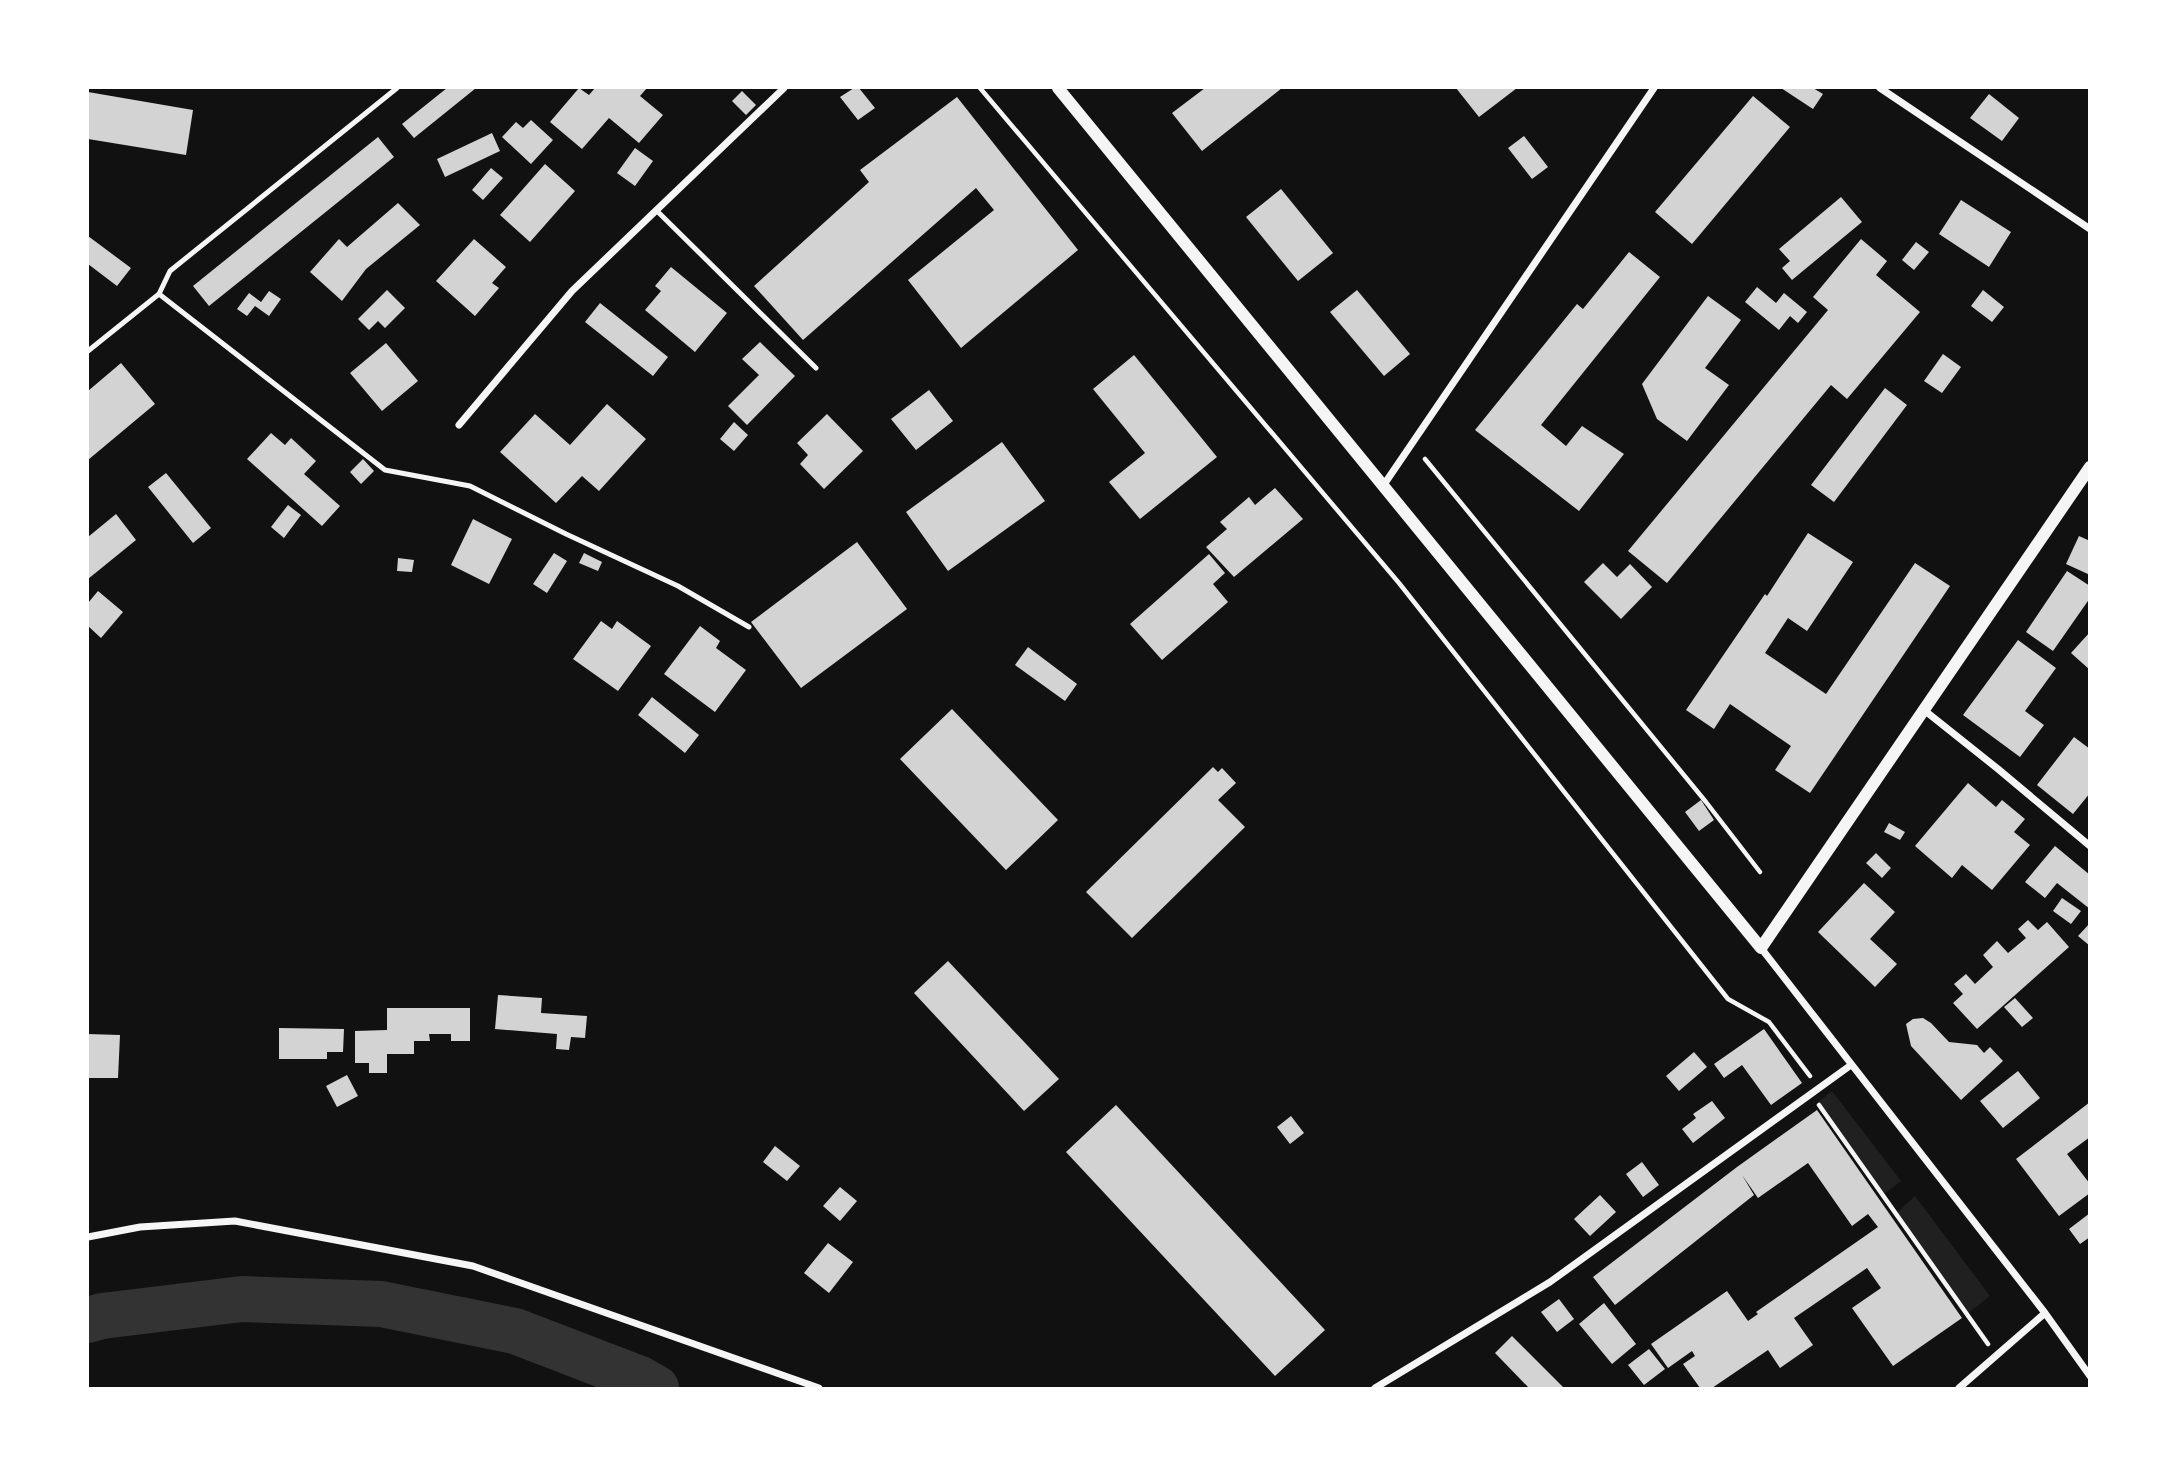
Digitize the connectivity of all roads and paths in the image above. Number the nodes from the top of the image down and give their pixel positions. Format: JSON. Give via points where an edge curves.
{"nodes":[{"id":1,"x":397,"y":88,"type":"edge"},
{"id":2,"x":784,"y":88,"type":"edge"},
{"id":3,"x":980,"y":88,"type":"edge"},
{"id":4,"x":1058,"y":88,"type":"edge"},
{"id":5,"x":1654,"y":88,"type":"edge"},
{"id":6,"x":1880,"y":88,"type":"edge"},
{"id":7,"x":656,"y":210,"type":"junction"},
{"id":8,"x":2090,"y":229,"type":"edge"},
{"id":9,"x":159,"y":294,"type":"junction"},
{"id":10,"x":88,"y":351,"type":"edge"},
{"id":11,"x":816,"y":368,"type":"dead end"},
{"id":12,"x":460,"y":425,"type":"dead end"},
{"id":13,"x":1424,"y":459,"type":"dead end"},
{"id":14,"x":2090,"y":467,"type":"edge"},
{"id":15,"x":1383,"y":486,"type":"junction"},
{"id":16,"x":749,"y":627,"type":"dead end"},
{"id":17,"x":1924,"y":710,"type":"junction"},
{"id":18,"x":2090,"y":846,"type":"edge"},
{"id":19,"x":1760,"y":872,"type":"dead end"},
{"id":20,"x":1761,"y":948,"type":"junction"},
{"id":21,"x":1851,"y":1065,"type":"junction"},
{"id":22,"x":1819,"y":1088,"type":"junction"},
{"id":23,"x":88,"y":1237,"type":"edge"},
{"id":24,"x":2045,"y":1313,"type":"junction"},
{"id":25,"x":1996,"y":1356,"type":"junction"},
{"id":26,"x":2090,"y":1376,"type":"edge"},
{"id":27,"x":820,"y":1388,"type":"edge"},
{"id":28,"x":1375,"y":1388,"type":"edge"},
{"id":29,"x":1959,"y":1388,"type":"edge"}],
"edges":[{"from":1,"to":9,"type":"lane","via":[[170,271]]},
{"from":2,"to":7,"type":"street"},
{"from":3,"to":22,"type":"path","via":[[1399,583],[1728,999],[1769,1022]]},
{"from":4,"to":15,"type":"street"},
{"from":5,"to":15,"type":"street"},
{"from":6,"to":8,"type":"street"},
{"from":7,"to":11,"type":"lane"},
{"from":7,"to":12,"type":"street","via":[[572,291]]},
{"from":9,"to":10,"type":"lane"},
{"from":9,"to":16,"type":"lane","via":[[385,470],[470,486],[678,586]]},
{"from":13,"to":19,"type":"path"},
{"from":14,"to":17,"type":"street"},
{"from":15,"to":20,"type":"street"},
{"from":17,"to":18,"type":"street"},
{"from":17,"to":20,"type":"street"},
{"from":20,"to":21,"type":"street"},
{"from":21,"to":22,"type":"street"},
{"from":21,"to":24,"type":"street"},
{"from":22,"to":25,"type":"path","via":[[1816,1101]]},
{"from":22,"to":28,"type":"street","via":[[1550,1282]]},
{"from":23,"to":27,"type":"street","via":[[140,1227],[235,1222],[473,1266]]},
{"from":24,"to":25,"type":"street"},
{"from":24,"to":26,"type":"street"},
{"from":25,"to":29,"type":"street"}]}
